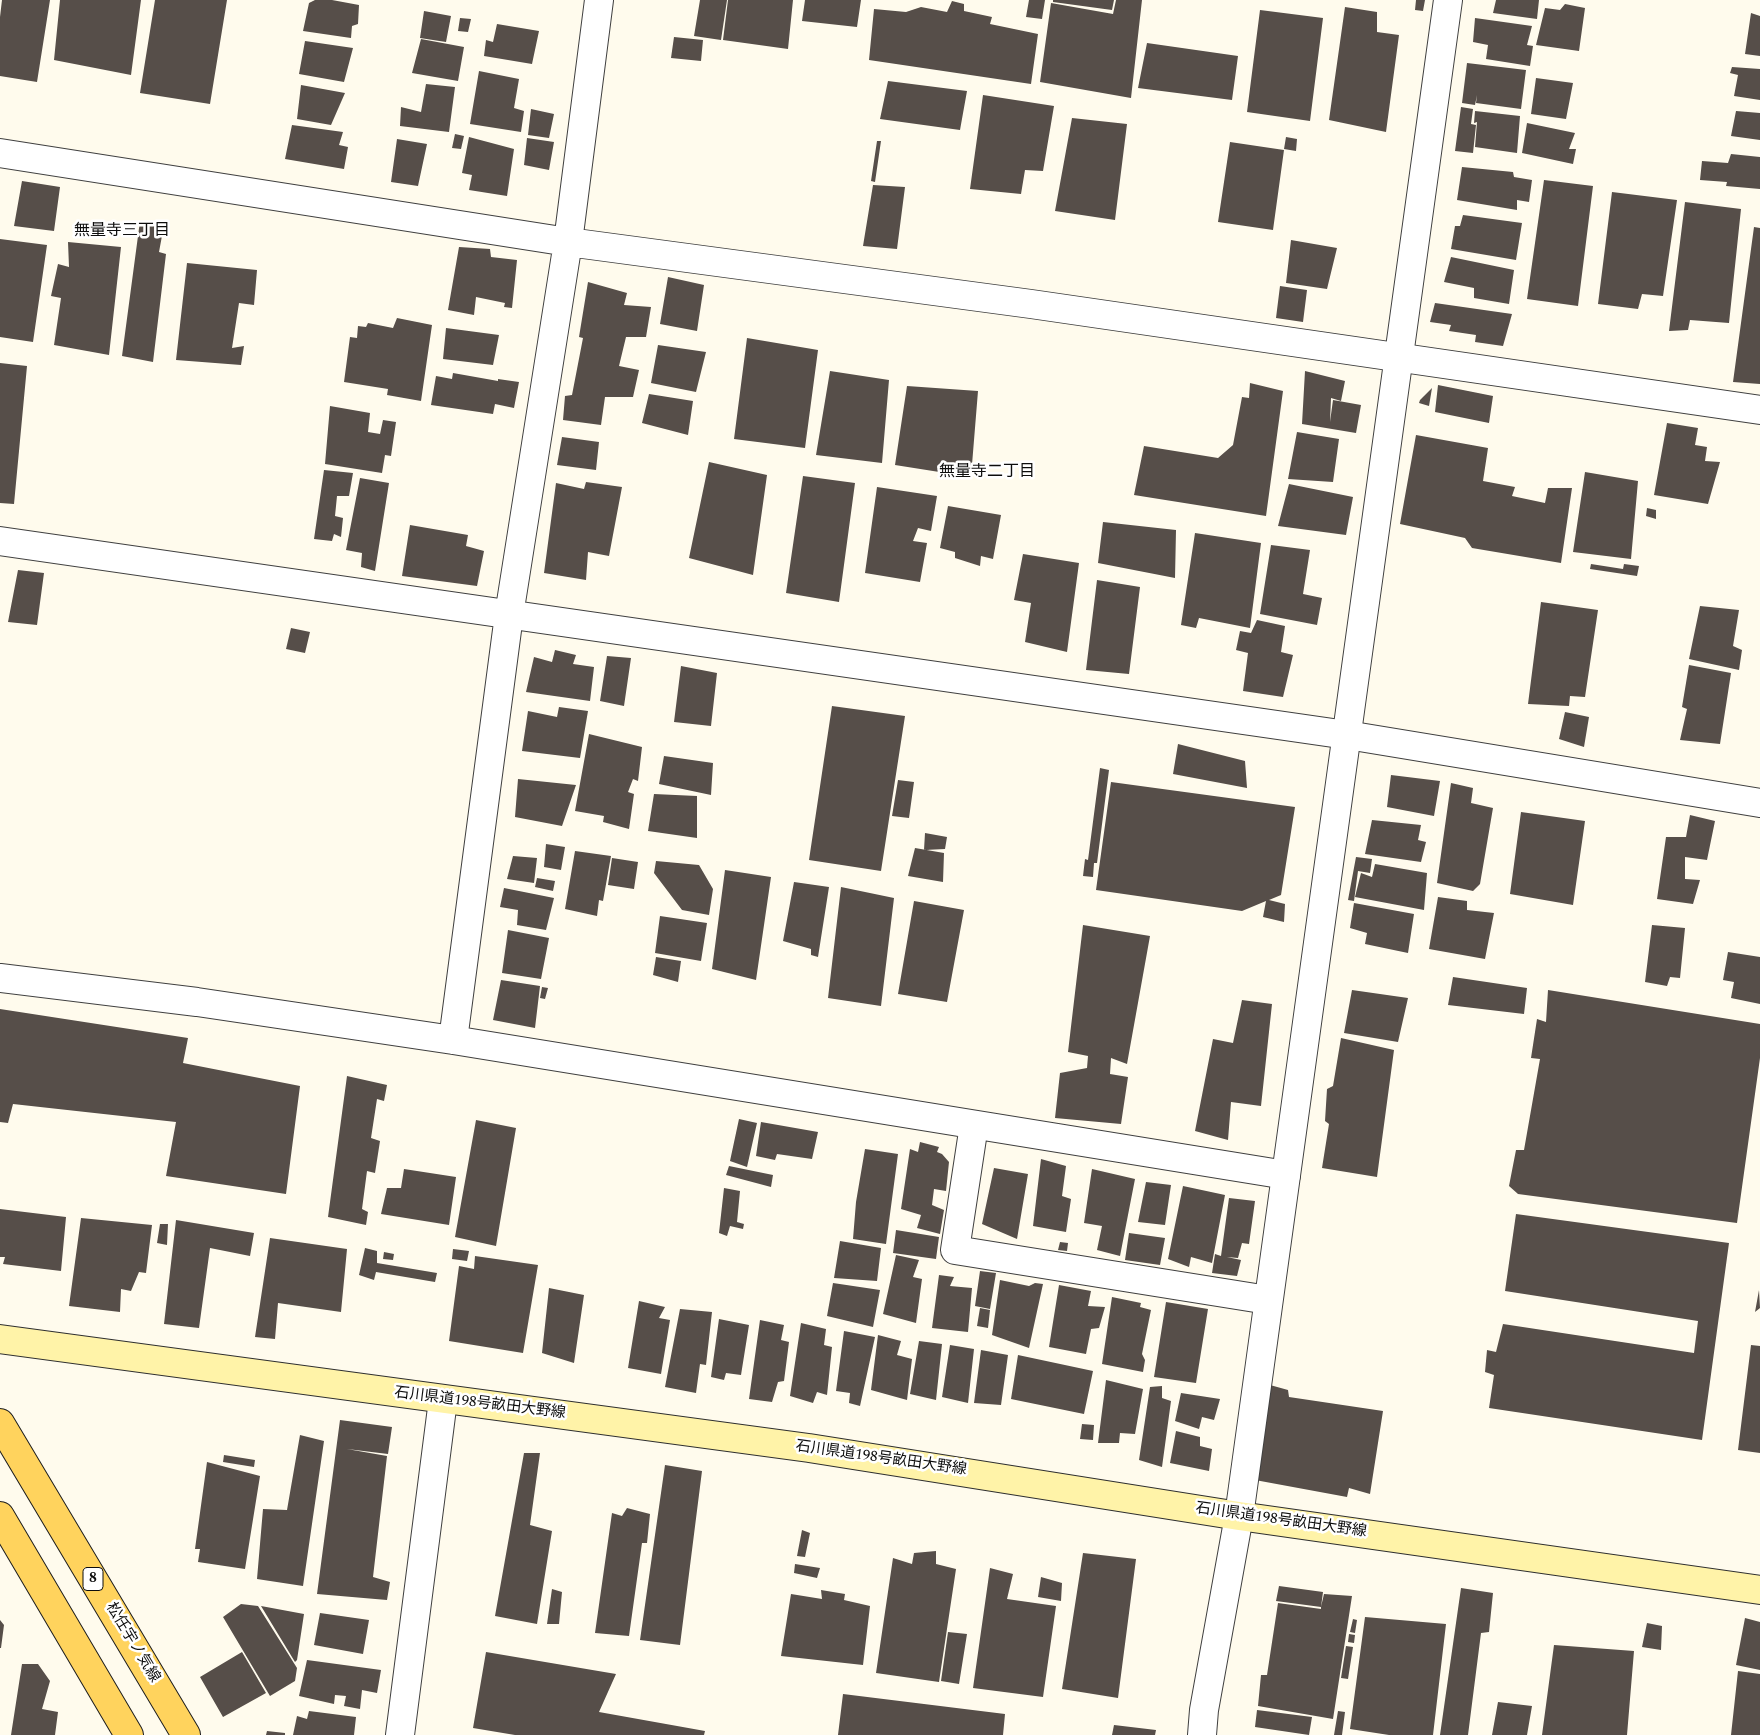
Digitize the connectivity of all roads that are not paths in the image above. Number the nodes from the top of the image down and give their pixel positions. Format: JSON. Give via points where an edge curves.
{"nodes":[{"id":1,"x":599,"y":0,"type":"edge"},
{"id":2,"x":1448,"y":0,"type":"edge"},
{"id":3,"x":0,"y":153,"type":"edge"},
{"id":4,"x":568,"y":242,"type":"junction"},
{"id":5,"x":1399,"y":357,"type":"junction"},
{"id":6,"x":1760,"y":410,"type":"edge"},
{"id":7,"x":0,"y":541,"type":"edge"},
{"id":8,"x":509,"y":615,"type":"junction"},
{"id":9,"x":1346,"y":735,"type":"junction"},
{"id":10,"x":1760,"y":803,"type":"edge"},
{"id":11,"x":0,"y":978,"type":"edge"},
{"id":12,"x":453,"y":1040,"type":"junction"},
{"id":13,"x":974,"y":1125,"type":"junction"},
{"id":14,"x":1286,"y":1175,"type":"junction"},
{"id":15,"x":1268,"y":1300,"type":"junction"},
{"id":16,"x":0,"y":1340,"type":"edge"},
{"id":17,"x":442,"y":1400,"type":"junction"},
{"id":18,"x":0,"y":1423,"type":"edge"},
{"id":19,"x":0,"y":1516,"type":"edge"},
{"id":20,"x":1239,"y":1516,"type":"junction"},
{"id":21,"x":1760,"y":1590,"type":"edge"},
{"id":22,"x":129,"y":1735,"type":"edge"},
{"id":23,"x":186,"y":1735,"type":"edge"},
{"id":24,"x":400,"y":1735,"type":"edge"},
{"id":25,"x":1202,"y":1735,"type":"edge"}],
"edges":[{"from":1,"to":4,"type":"street"},
{"from":2,"to":5,"type":"street"},
{"from":3,"to":4,"type":"street"},
{"from":4,"to":5,"type":"street"},
{"from":4,"to":8,"type":"street"},
{"from":5,"to":6,"type":"street"},
{"from":5,"to":9,"type":"street"},
{"from":7,"to":8,"type":"street"},
{"from":8,"to":9,"type":"street"},
{"from":8,"to":12,"type":"street"},
{"from":9,"to":10,"type":"street"},
{"from":9,"to":14,"type":"street"},
{"from":11,"to":12,"type":"street","via":[[197,1002]]},
{"from":12,"to":13,"type":"street"},
{"from":13,"to":14,"type":"street"},
{"from":13,"to":15,"type":"street","via":[[955,1250]]},
{"from":14,"to":15,"type":"street"},
{"from":15,"to":20,"type":"street"},
{"from":16,"to":17,"type":"main road","name":"石川県道198号畝田大野線"},
{"from":17,"to":20,"type":"main road","name":"石川県道198号畝田大野線","via":[[828,1451]]},
{"from":17,"to":24,"type":"street"},
{"from":18,"to":23,"type":"main road","name":"松任宇ノ気線","number":"8"},
{"from":19,"to":22,"type":"main road"},
{"from":20,"to":21,"type":"main road","name":"石川県道198号畝田大野線"},
{"from":20,"to":25,"type":"street"}]}
